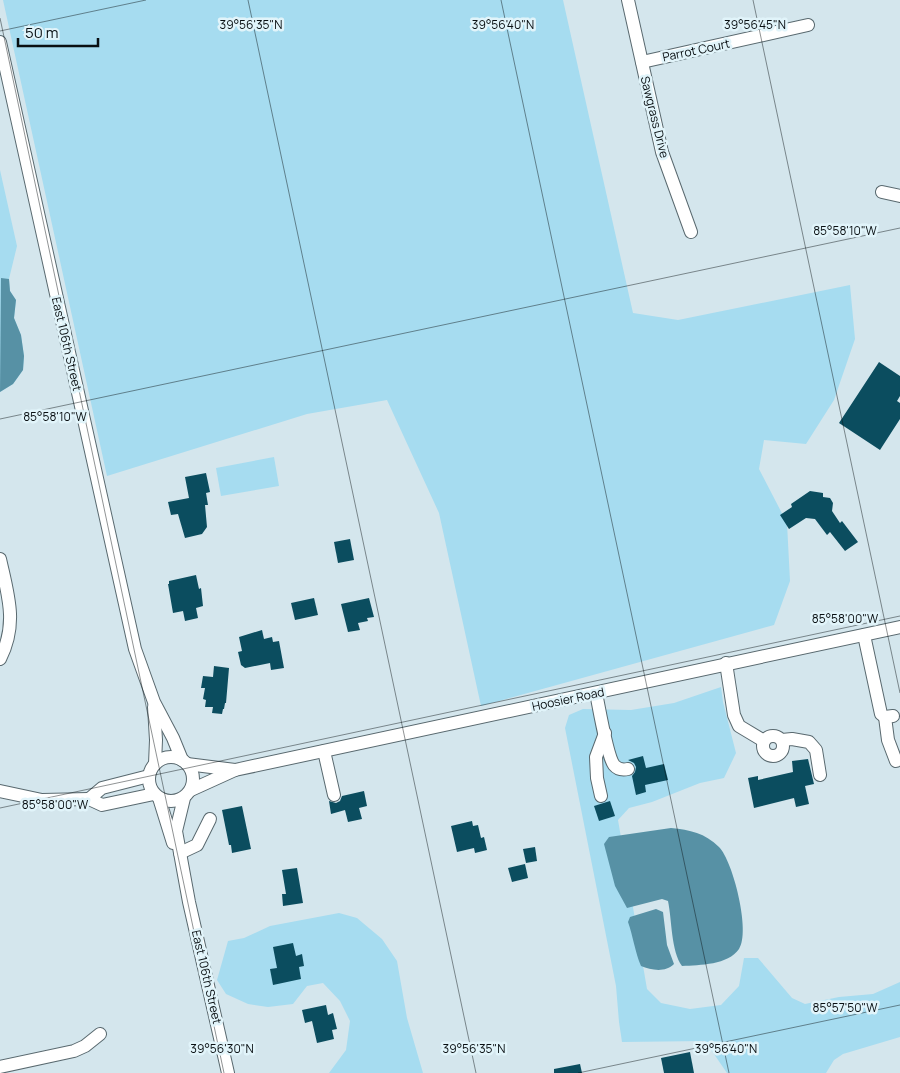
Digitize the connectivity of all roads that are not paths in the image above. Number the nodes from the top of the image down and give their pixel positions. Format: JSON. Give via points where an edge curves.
{"nodes":[{"id":1,"x":628,"y":0,"type":"edge"},
{"id":2,"x":808,"y":26,"type":"dead end"},
{"id":3,"x":0,"y":42,"type":"edge"},
{"id":4,"x":642,"y":62,"type":"junction"},
{"id":5,"x":882,"y":192,"type":"dead end"},
{"id":6,"x":900,"y":196,"type":"edge"},
{"id":7,"x":692,"y":232,"type":"dead end"},
{"id":8,"x":0,"y":559,"type":"edge"},
{"id":9,"x":900,"y":627,"type":"edge"},
{"id":10,"x":864,"y":635,"type":"junction"},
{"id":11,"x":0,"y":659,"type":"edge"},
{"id":12,"x":726,"y":664,"type":"junction"},
{"id":13,"x":596,"y":693,"type":"junction"},
{"id":14,"x":154,"y":702,"type":"junction"},
{"id":15,"x":605,"y":733,"type":"junction"},
{"id":16,"x":324,"y":751,"type":"junction"},
{"id":17,"x":896,"y":760,"type":"dead end"},
{"id":18,"x":185,"y":762,"type":"junction"},
{"id":19,"x":155,"y":764,"type":"junction"},
{"id":20,"x":628,"y":769,"type":"dead end"},
{"id":21,"x":235,"y":770,"type":"junction"},
{"id":22,"x":820,"y":775,"type":"dead end"},
{"id":23,"x":148,"y":776,"type":"junction"},
{"id":24,"x":0,"y":791,"type":"edge"},
{"id":25,"x":187,"y":794,"type":"junction"},
{"id":26,"x":334,"y":794,"type":"dead end"},
{"id":27,"x":156,"y":796,"type":"junction"},
{"id":28,"x":601,"y":796,"type":"dead end"},
{"id":29,"x":89,"y":799,"type":"junction"},
{"id":30,"x":210,"y":819,"type":"dead end"},
{"id":31,"x":180,"y":853,"type":"junction"},
{"id":32,"x":184,"y":882,"type":"junction"},
{"id":33,"x":100,"y":1034,"type":"dead end"},
{"id":34,"x":0,"y":1067,"type":"edge"},
{"id":35,"x":228,"y":1073,"type":"edge"}],
"edges":[{"from":1,"to":4,"type":"street","name":"Sawgrass Drive"},
{"from":2,"to":4,"type":"street","name":"Parrot Court"},
{"from":3,"to":14,"type":"street","name":"East 106th Street","via":[[135,649]]},
{"from":4,"to":7,"type":"street","name":"Sawgrass Drive","via":[[662,152]]},
{"from":5,"to":6,"type":"street"},
{"from":8,"to":11,"type":"street","via":[[11,624]]},
{"from":9,"to":10,"type":"street","name":"Hoosier Road"},
{"from":10,"to":12,"type":"street","name":"Hoosier Road"},
{"from":10,"to":17,"type":"street","via":[[881,714],[889,716],[888,740]]},
{"from":12,"to":13,"type":"street","name":"Hoosier Road"},
{"from":12,"to":22,"type":"street","via":[[734,715],[739,726],[764,741],[775,736],[782,740],[810,742],[816,750]]},
{"from":13,"to":15,"type":"street"},
{"from":13,"to":16,"type":"street","name":"Hoosier Road"},
{"from":14,"to":18,"type":"street","name":"East 106th Street"},
{"from":14,"to":19,"type":"street","name":"East 106th Street"},
{"from":15,"to":20,"type":"street","via":[[614,766]]},
{"from":15,"to":28,"type":"street","via":[[596,757]]},
{"from":16,"to":21,"type":"street","name":"Hoosier Road"},
{"from":16,"to":26,"type":"street"},
{"from":18,"to":19,"type":"street","via":[[171,757]]},
{"from":18,"to":21,"type":"street","name":"Hoosier Road"},
{"from":18,"to":25,"type":"street","via":[[193,778]]},
{"from":19,"to":23,"type":"street"},
{"from":21,"to":25,"type":"street","name":"Hoosier Road"},
{"from":23,"to":27,"type":"street","via":[[149,787]]},
{"from":23,"to":29,"type":"street","via":[[102,788]]},
{"from":24,"to":29,"type":"street","via":[[42,800]]},
{"from":25,"to":27,"type":"street","via":[[178,801],[170,802]]},
{"from":25,"to":31,"type":"street","name":"East 106th Street","via":[[176,831]]},
{"from":27,"to":29,"type":"street","via":[[102,805]]},
{"from":27,"to":32,"type":"street","name":"East 106th Street"},
{"from":30,"to":31,"type":"street","via":[[197,845]]},
{"from":31,"to":32,"type":"street","name":"East 106th Street"},
{"from":32,"to":35,"type":"street","name":"East 106th Street"},
{"from":33,"to":34,"type":"street","via":[[74,1051]]}]}
